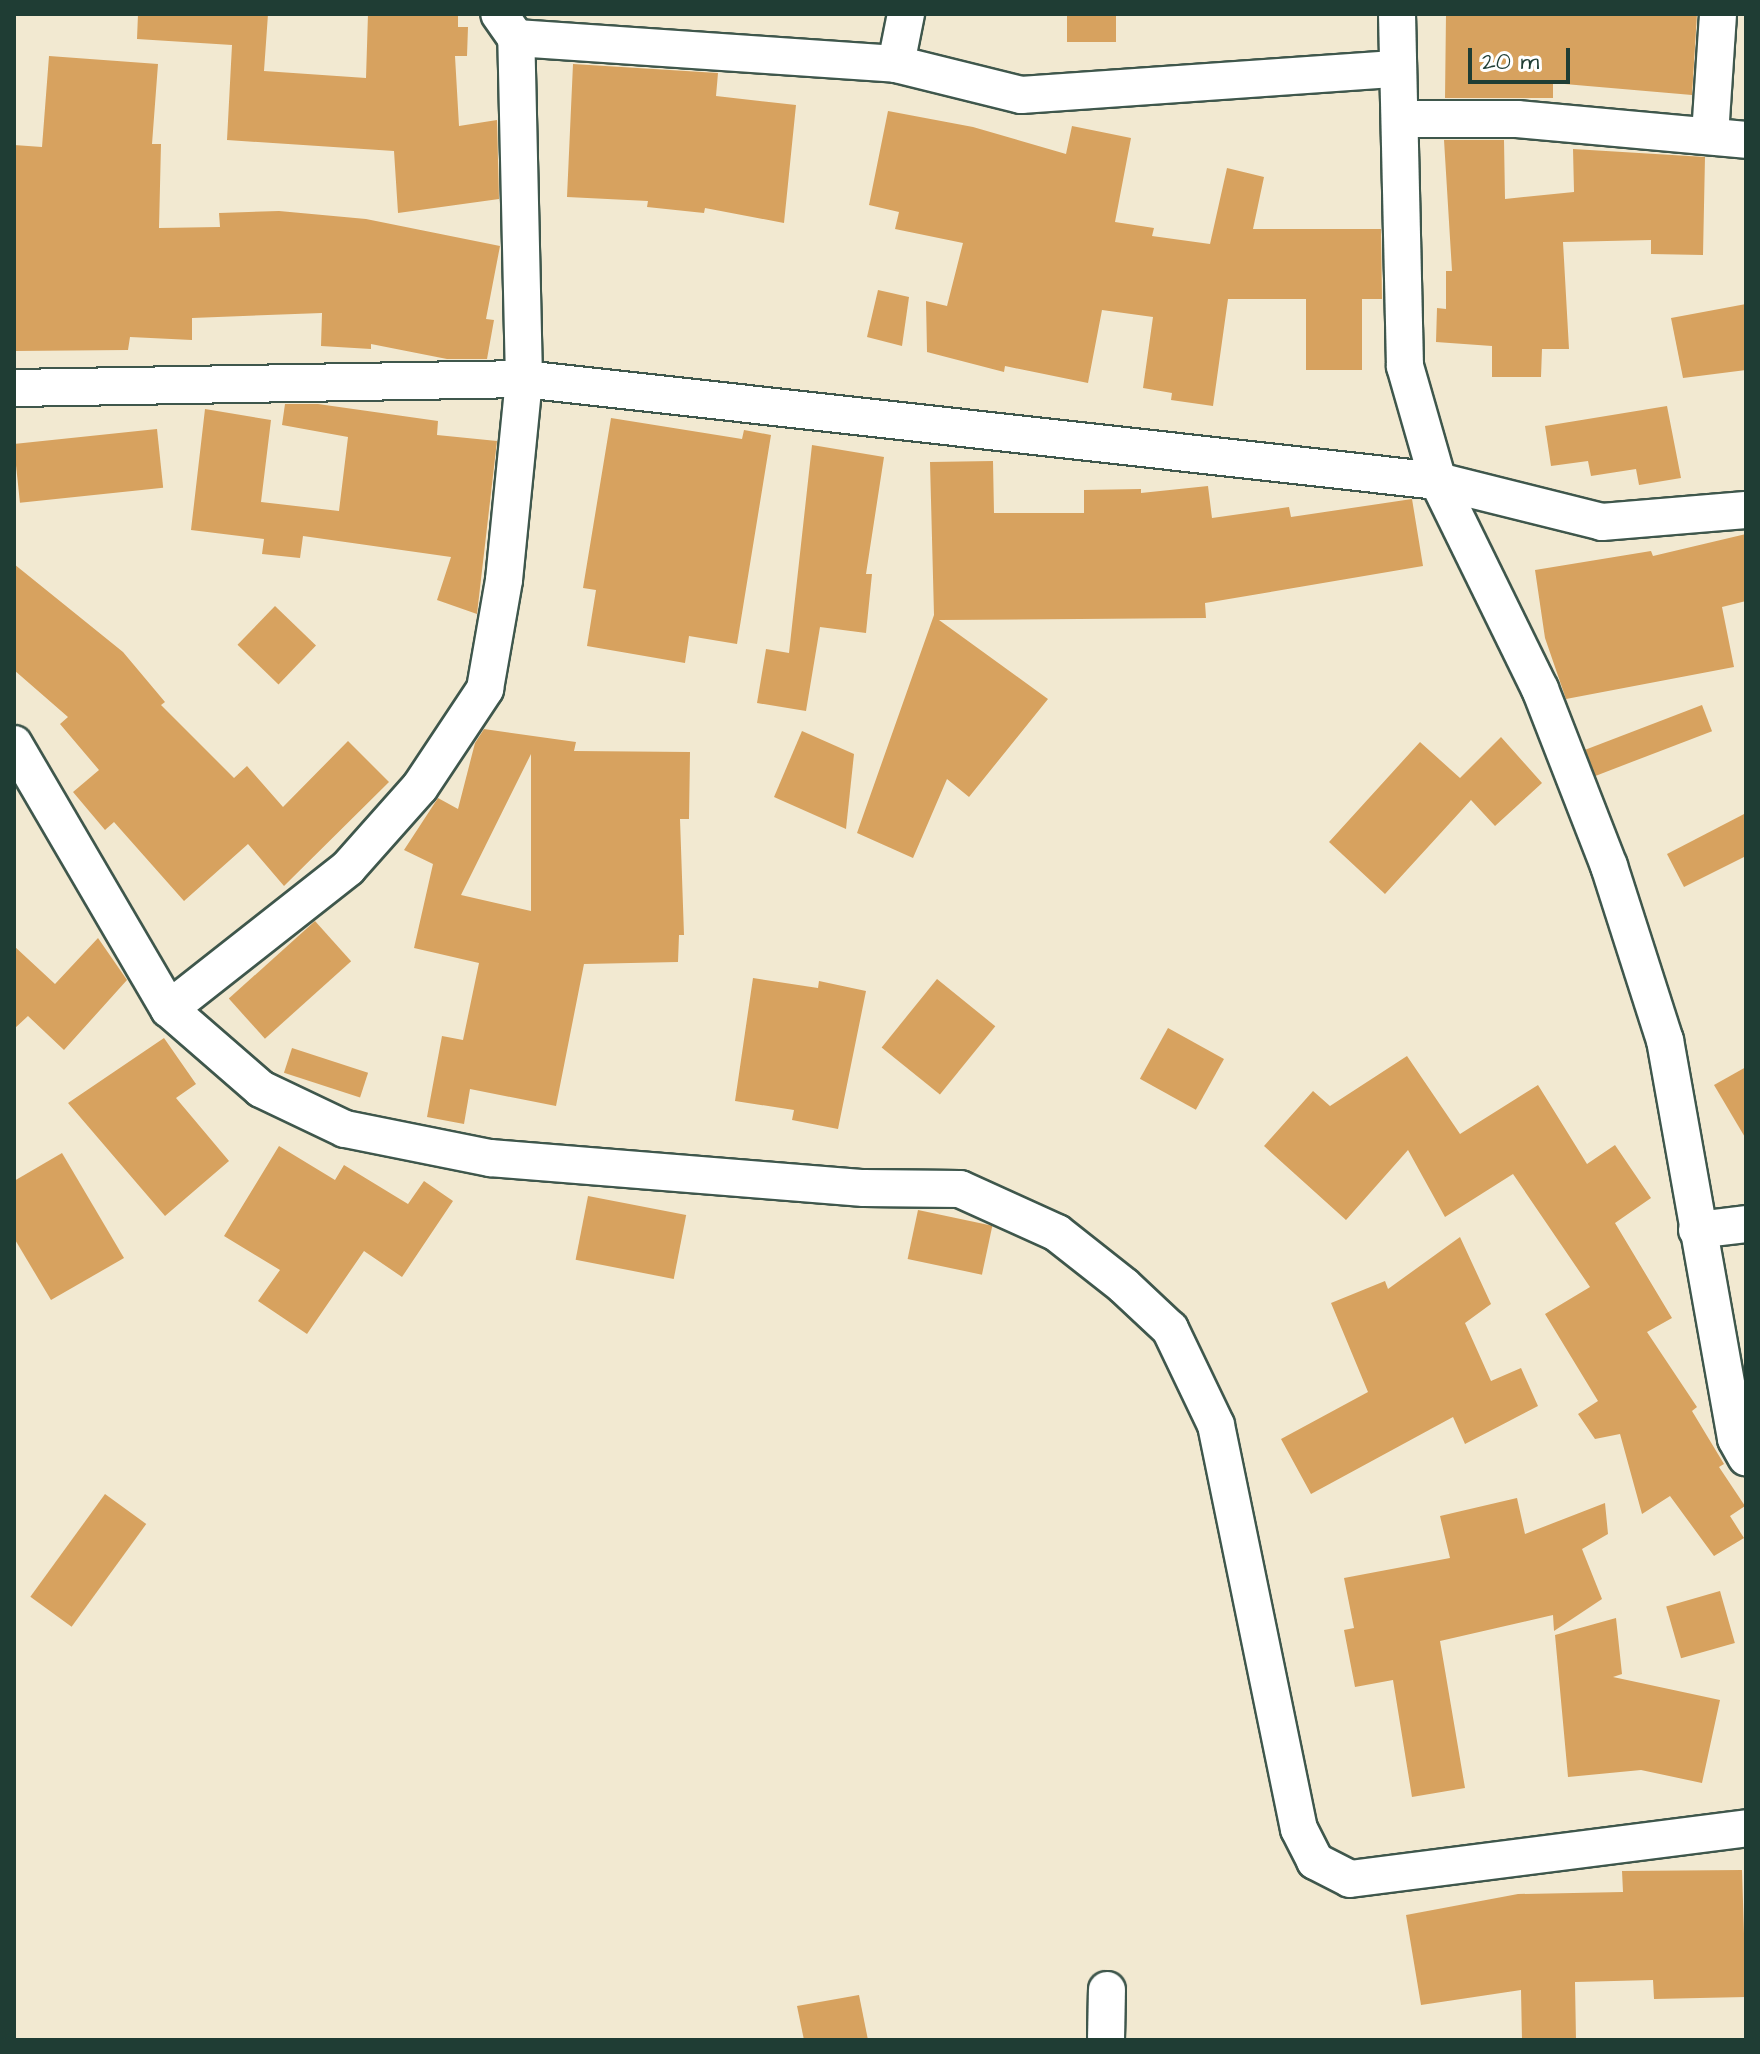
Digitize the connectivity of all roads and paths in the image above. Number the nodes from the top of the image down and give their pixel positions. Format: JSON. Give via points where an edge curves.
{"nodes":[{"id":1,"x":906,"y":14,"type":"edge"},
{"id":2,"x":1397,"y":14,"type":"edge"},
{"id":3,"x":1718,"y":14,"type":"edge"},
{"id":4,"x":507,"y":26,"type":"edge"},
{"id":5,"x":896,"y":64,"type":"junction"},
{"id":6,"x":1395,"y":69,"type":"junction"},
{"id":7,"x":1402,"y":119,"type":"junction"},
{"id":8,"x":1710,"y":135,"type":"junction"},
{"id":9,"x":1746,"y":140,"type":"edge"},
{"id":10,"x":524,"y":379,"type":"junction"},
{"id":11,"x":14,"y":388,"type":"edge"},
{"id":12,"x":1438,"y":481,"type":"junction"},
{"id":13,"x":1746,"y":510,"type":"edge"},
{"id":14,"x":14,"y":744,"type":"edge"},
{"id":15,"x":169,"y":1009,"type":"junction"},
{"id":16,"x":1746,"y":1224,"type":"edge"},
{"id":17,"x":1697,"y":1230,"type":"junction"},
{"id":18,"x":1746,"y":1457,"type":"edge"},
{"id":19,"x":1746,"y":1828,"type":"edge"},
{"id":20,"x":1107,"y":1990,"type":"dead end"},
{"id":21,"x":1106,"y":2040,"type":"edge"}],
"edges":[{"from":1,"to":5,"type":"street"},
{"from":2,"to":6,"type":"street"},
{"from":3,"to":8,"type":"street"},
{"from":4,"to":5,"type":"street"},
{"from":4,"to":10,"type":"street"},
{"from":5,"to":6,"type":"street","via":[[1021,95]]},
{"from":6,"to":7,"type":"street"},
{"from":7,"to":8,"type":"street","via":[[1517,119]]},
{"from":7,"to":12,"type":"street","via":[[1405,366]]},
{"from":8,"to":9,"type":"street"},
{"from":10,"to":11,"type":"street"},
{"from":10,"to":12,"type":"street"},
{"from":10,"to":15,"type":"street","via":[[504,580],[485,689],[420,787],[348,868]]},
{"from":12,"to":13,"type":"street","via":[[1602,522]]},
{"from":12,"to":17,"type":"street","via":[[1540,689],[1609,866],[1665,1040]]},
{"from":14,"to":15,"type":"street"},
{"from":15,"to":19,"type":"street","via":[[261,1089],[345,1129],[490,1158],[864,1188],[960,1189],[1057,1233],[1170,1329],[1216,1425],[1299,1829],[1315,1861],[1350,1879]]},
{"from":16,"to":17,"type":"street"},
{"from":17,"to":18,"type":"street","via":[[1736,1439]]},
{"from":20,"to":21,"type":"street"}]}
